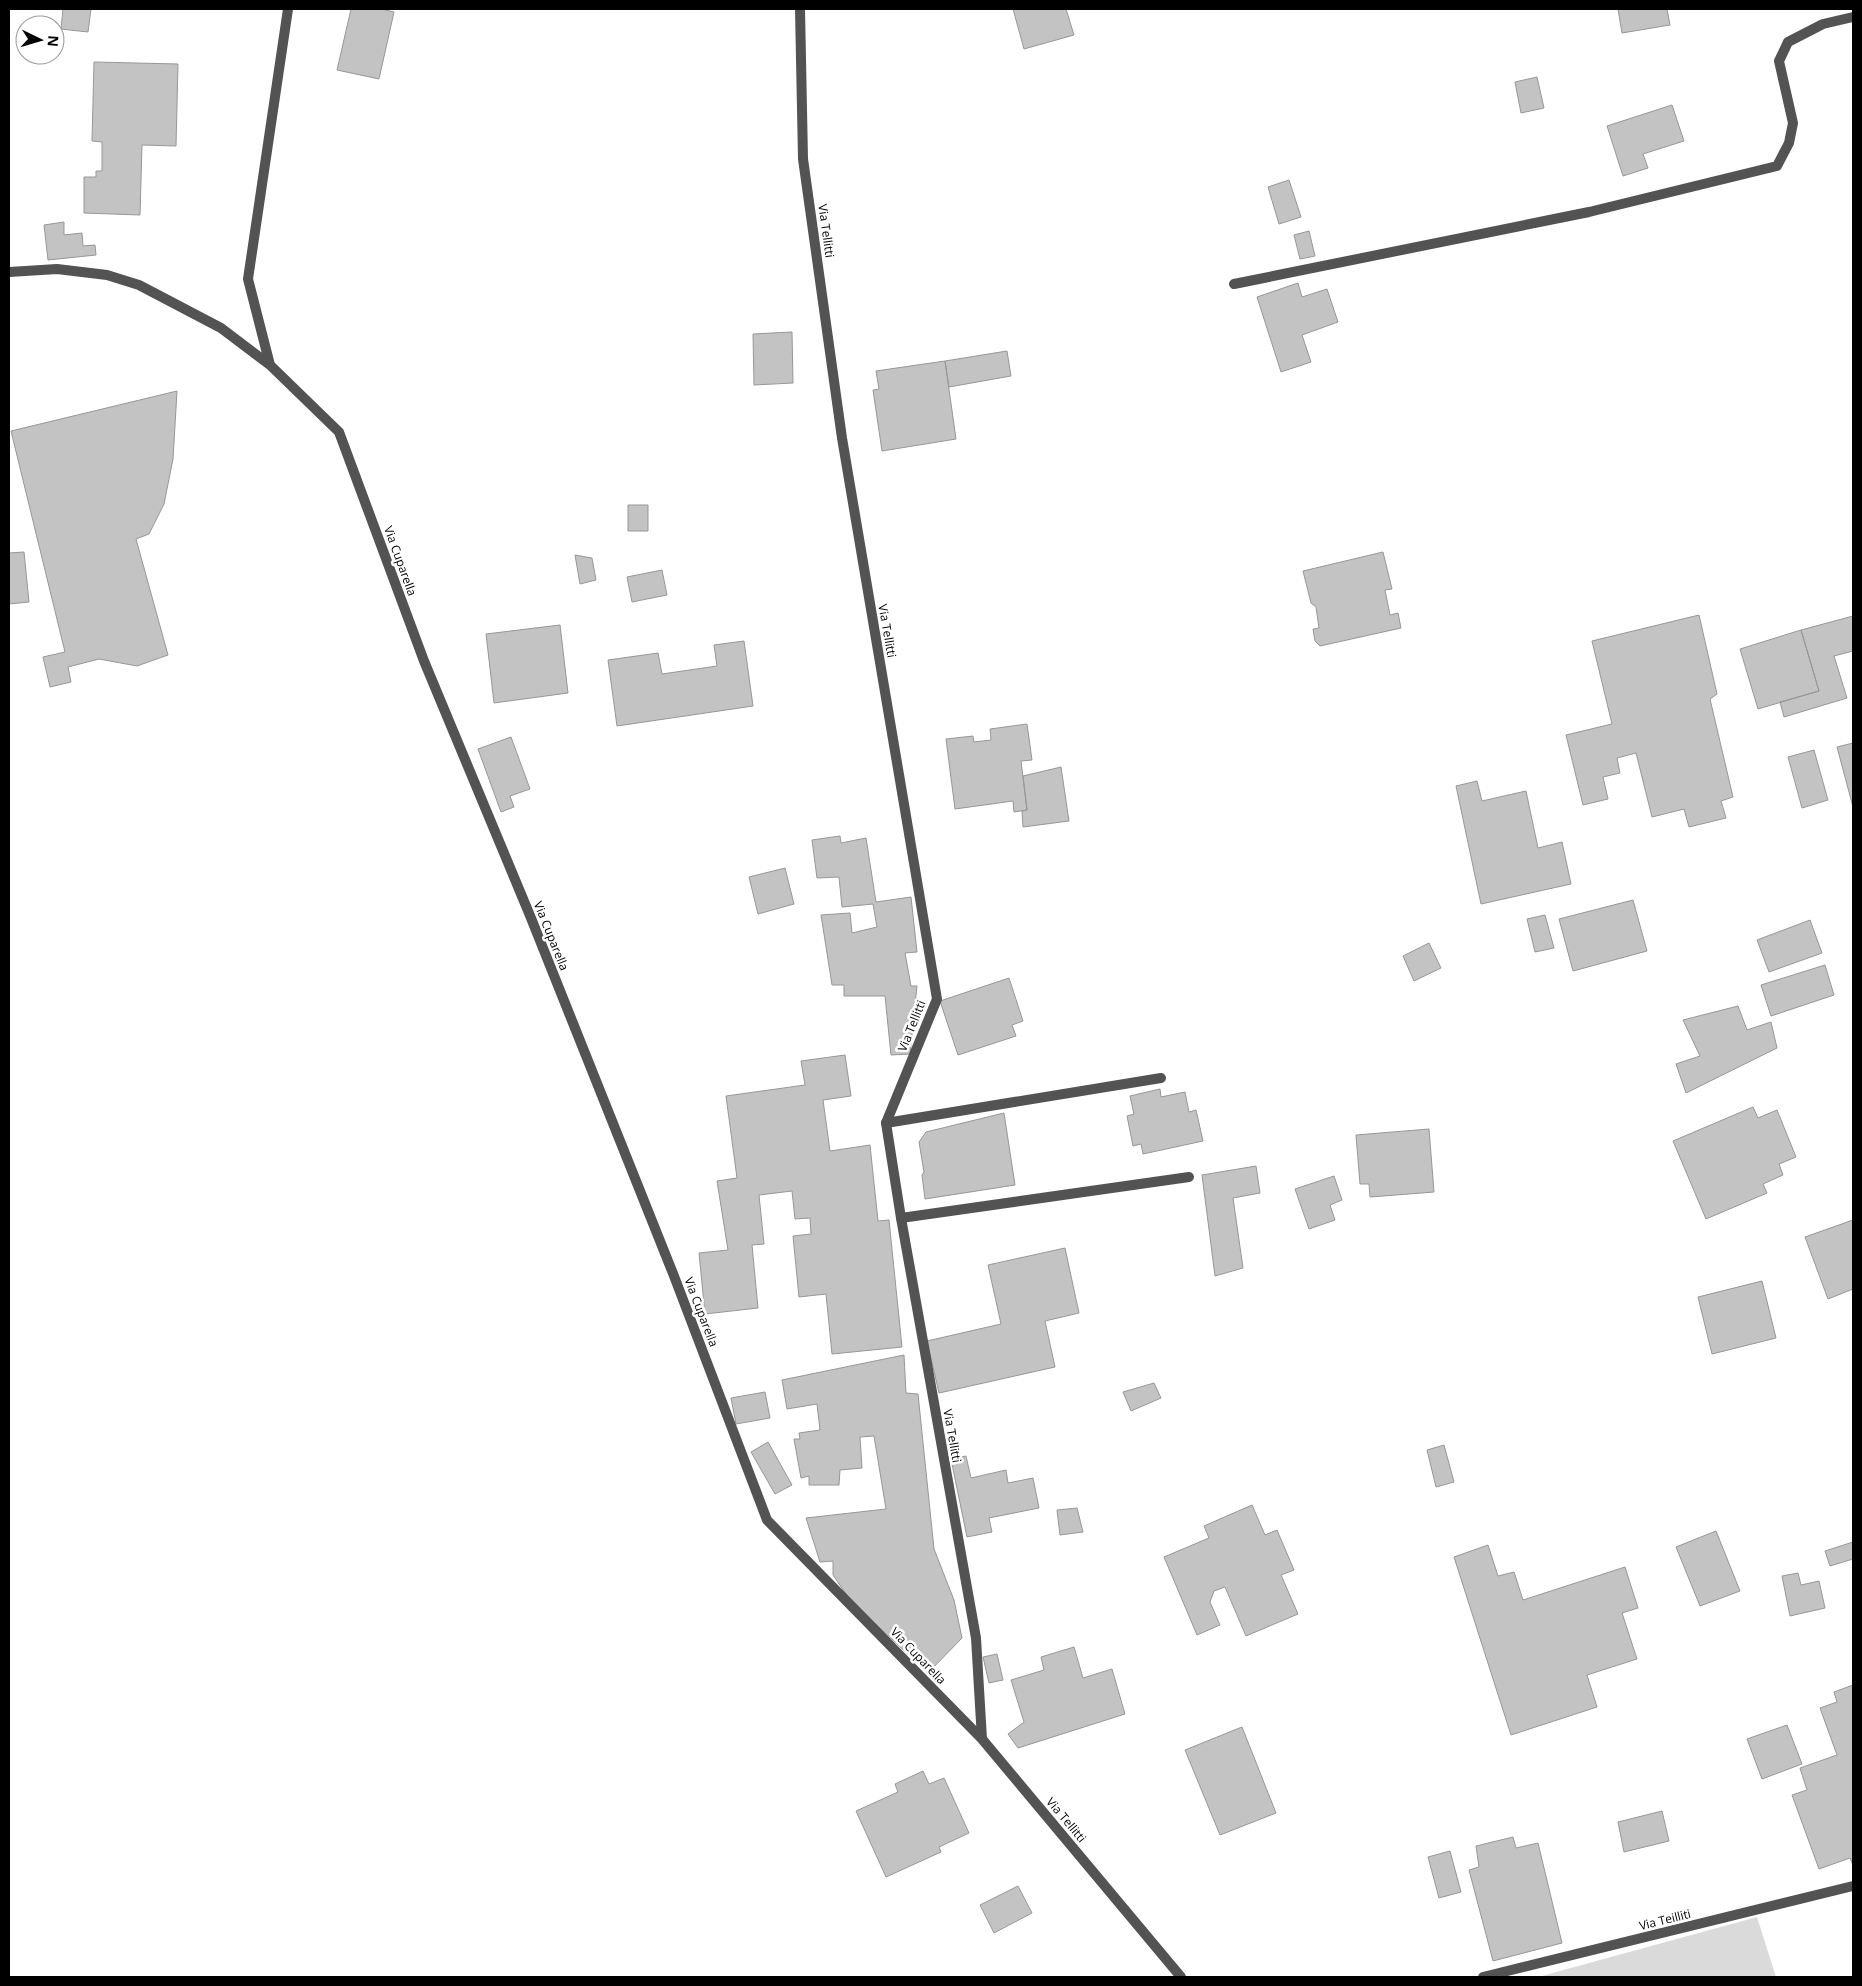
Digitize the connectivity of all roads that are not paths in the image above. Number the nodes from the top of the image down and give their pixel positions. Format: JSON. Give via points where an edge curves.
{"nodes":[{"id":1,"x":288,"y":9,"type":"edge"},
{"id":2,"x":800,"y":9,"type":"edge"},
{"id":3,"x":1853,"y":17,"type":"edge"},
{"id":4,"x":9,"y":272,"type":"edge"},
{"id":5,"x":1234,"y":284,"type":"dead end"},
{"id":6,"x":270,"y":365,"type":"junction"},
{"id":7,"x":1161,"y":1078,"type":"dead end"},
{"id":8,"x":886,"y":1123,"type":"junction"},
{"id":9,"x":1188,"y":1177,"type":"dead end"},
{"id":10,"x":901,"y":1218,"type":"junction"},
{"id":11,"x":982,"y":1739,"type":"junction"},
{"id":12,"x":1853,"y":1886,"type":"edge"},
{"id":13,"x":1181,"y":1977,"type":"edge"},
{"id":14,"x":1482,"y":1977,"type":"edge"}],
"edges":[{"from":1,"to":6,"type":"street","via":[[248,279]]},
{"from":2,"to":8,"type":"street","name":"Via Tellitti","via":[[803,159],[842,438],[936,999]]},
{"from":3,"to":5,"type":"street","via":[[1823,24],[1788,42],[1778,61],[1793,123],[1789,143],[1777,166],[1589,212]]},
{"from":4,"to":6,"type":"street","name":"Via Cuparella","via":[[56,269],[107,275],[139,285],[221,328]]},
{"from":6,"to":11,"type":"street","name":"Via Cuparella","via":[[339,432],[424,661],[674,1276],[767,1520]]},
{"from":7,"to":8,"type":"street"},
{"from":8,"to":10,"type":"street","name":"Via Tellitti"},
{"from":9,"to":10,"type":"street"},
{"from":10,"to":11,"type":"street","name":"Via Tellitti","via":[[976,1638]]},
{"from":11,"to":13,"type":"street","name":"Via Tellitti"},
{"from":12,"to":14,"type":"street","name":"Via Teilliti"}]}
